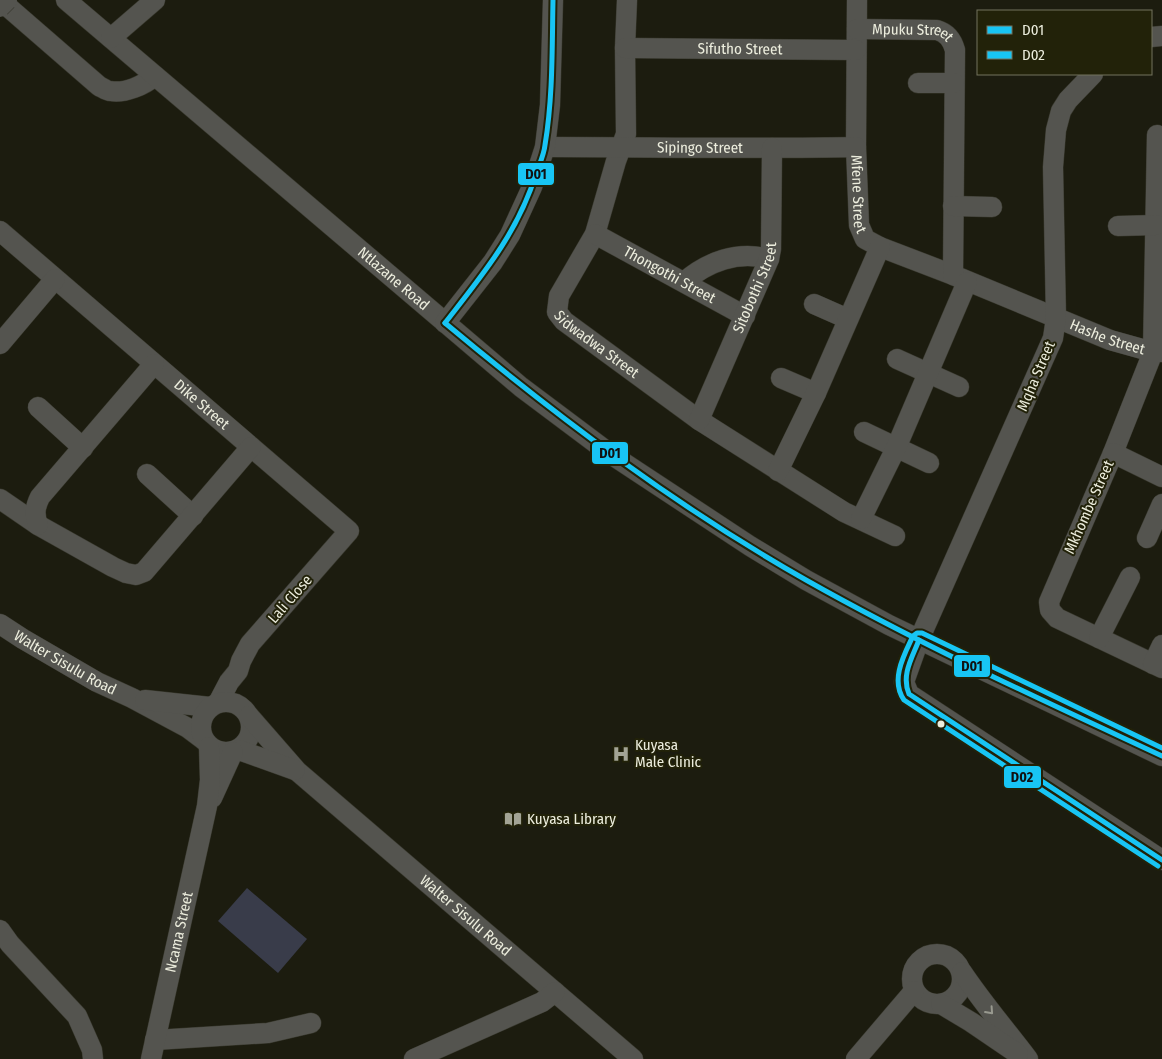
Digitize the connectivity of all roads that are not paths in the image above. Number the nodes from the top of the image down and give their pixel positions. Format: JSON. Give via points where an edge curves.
{"nodes":[{"id":1,"x":0,"y":0,"type":"edge"},
{"id":2,"x":7,"y":0,"type":"edge"},
{"id":3,"x":66,"y":0,"type":"edge"},
{"id":4,"x":155,"y":0,"type":"edge"},
{"id":5,"x":553,"y":0,"type":"edge"},
{"id":6,"x":627,"y":0,"type":"edge"},
{"id":7,"x":856,"y":0,"type":"edge"},
{"id":8,"x":0,"y":7,"type":"edge"},
{"id":9,"x":857,"y":29,"type":"junction"},
{"id":10,"x":111,"y":38,"type":"junction"},
{"id":11,"x":626,"y":48,"type":"junction"},
{"id":12,"x":856,"y":50,"type":"junction"},
{"id":13,"x":1092,"y":75,"type":"edge"},
{"id":14,"x":155,"y":76,"type":"junction"},
{"id":15,"x":918,"y":83,"type":"dead end"},
{"id":16,"x":954,"y":83,"type":"junction"},
{"id":17,"x":1157,"y":135,"type":"dead end"},
{"id":18,"x":622,"y":146,"type":"junction"},
{"id":19,"x":545,"y":148,"type":"junction"},
{"id":20,"x":772,"y":148,"type":"junction"},
{"id":21,"x":856,"y":148,"type":"junction"},
{"id":22,"x":1160,"y":176,"type":"edge"},
{"id":23,"x":953,"y":206,"type":"junction"},
{"id":24,"x":992,"y":207,"type":"dead end"},
{"id":25,"x":1156,"y":225,"type":"junction"},
{"id":26,"x":1118,"y":226,"type":"dead end"},
{"id":27,"x":0,"y":231,"type":"edge"},
{"id":28,"x":595,"y":234,"type":"junction"},
{"id":29,"x":880,"y":248,"type":"junction"},
{"id":30,"x":769,"y":259,"type":"junction"},
{"id":31,"x":55,"y":279,"type":"junction"},
{"id":32,"x":960,"y":279,"type":"junction"},
{"id":33,"x":684,"y":282,"type":"junction"},
{"id":34,"x":814,"y":304,"type":"dead end"},
{"id":35,"x":745,"y":316,"type":"junction"},
{"id":36,"x":1056,"y":318,"type":"junction"},
{"id":37,"x":848,"y":319,"type":"junction"},
{"id":38,"x":444,"y":323,"type":"junction"},
{"id":39,"x":4,"y":331,"type":"edge"},
{"id":40,"x":1158,"y":352,"type":"edge"},
{"id":41,"x":897,"y":360,"type":"dead end"},
{"id":42,"x":154,"y":364,"type":"junction"},
{"id":43,"x":928,"y":373,"type":"junction"},
{"id":44,"x":781,"y":378,"type":"dead end"},
{"id":45,"x":958,"y":386,"type":"dead end"},
{"id":46,"x":816,"y":393,"type":"junction"},
{"id":47,"x":38,"y":406,"type":"dead end"},
{"id":48,"x":699,"y":420,"type":"junction"},
{"id":49,"x":864,"y":432,"type":"dead end"},
{"id":50,"x":251,"y":447,"type":"junction"},
{"id":51,"x":83,"y":448,"type":"junction"},
{"id":52,"x":896,"y":448,"type":"junction"},
{"id":53,"x":1113,"y":454,"type":"junction"},
{"id":54,"x":929,"y":463,"type":"dead end"},
{"id":55,"x":778,"y":471,"type":"junction"},
{"id":56,"x":147,"y":474,"type":"dead end"},
{"id":57,"x":1162,"y":477,"type":"edge"},
{"id":58,"x":0,"y":499,"type":"edge"},
{"id":59,"x":1162,"y":504,"type":"edge"},
{"id":60,"x":193,"y":516,"type":"junction"},
{"id":61,"x":861,"y":519,"type":"junction"},
{"id":62,"x":38,"y":525,"type":"junction"},
{"id":63,"x":349,"y":532,"type":"joint"},
{"id":64,"x":895,"y":536,"type":"dead end"},
{"id":65,"x":1146,"y":538,"type":"dead end"},
{"id":66,"x":1130,"y":577,"type":"dead end"},
{"id":67,"x":0,"y":624,"type":"edge"},
{"id":68,"x":1099,"y":638,"type":"junction"},
{"id":69,"x":919,"y":640,"type":"junction"},
{"id":70,"x":1162,"y":645,"type":"edge"},
{"id":71,"x":1158,"y":666,"type":"edge"},
{"id":72,"x":238,"y":671,"type":"junction"},
{"id":73,"x":132,"y":698,"type":"junction"},
{"id":74,"x":214,"y":705,"type":"junction"},
{"id":75,"x":246,"y":712,"type":"junction"},
{"id":76,"x":207,"y":744,"type":"junction"},
{"id":77,"x":236,"y":751,"type":"junction"},
{"id":78,"x":1162,"y":756,"type":"edge"},
{"id":79,"x":297,"y":771,"type":"junction"},
{"id":80,"x":207,"y":806,"type":"junction"},
{"id":81,"x":1162,"y":860,"type":"edge"},
{"id":82,"x":0,"y":930,"type":"edge"},
{"id":83,"x":962,"y":972,"type":"junction"},
{"id":84,"x":555,"y":992,"type":"junction"},
{"id":85,"x":926,"y":998,"type":"junction"},
{"id":86,"x":310,"y":1023,"type":"dead end"},
{"id":87,"x":153,"y":1050,"type":"edge"},
{"id":88,"x":93,"y":1059,"type":"edge"},
{"id":89,"x":414,"y":1059,"type":"edge"},
{"id":90,"x":633,"y":1059,"type":"edge"},
{"id":91,"x":856,"y":1059,"type":"edge"},
{"id":92,"x":873,"y":1059,"type":"edge"},
{"id":93,"x":1027,"y":1059,"type":"edge"}],
"edges":[{"from":1,"to":14,"type":"street","via":[[99,86],[111,91],[126,90],[146,84]]},
{"from":2,"to":8,"type":"street","bridge":true},
{"from":3,"to":10,"type":"street","name":"Ntlazane Road"},
{"from":4,"to":10,"type":"street"},
{"from":5,"to":19,"type":"street","via":[[550,105]]},
{"from":6,"to":11,"type":"street","name":"Sidwadwa Street"},
{"from":7,"to":9,"type":"street","name":"Mfene Street"},
{"from":9,"to":12,"type":"street","name":"Mfene Street"},
{"from":9,"to":16,"type":"street","name":"Mpuku Street","via":[[943,32],[949,36],[955,50]]},
{"from":10,"to":14,"type":"street","name":"Ntlazane Road"},
{"from":11,"to":12,"type":"street","name":"Sifutho Street"},
{"from":11,"to":18,"type":"street","name":"Sidwadwa Street","via":[[626,134]]},
{"from":12,"to":21,"type":"street","name":"Mfene Street"},
{"from":13,"to":36,"type":"street","name":"Mqha Street","via":[[1068,100],[1056,130],[1053,167]]},
{"from":14,"to":38,"type":"street","name":"Ntlazane Road"},
{"from":15,"to":16,"type":"street"},
{"from":16,"to":23,"type":"street","name":"Mpuku Street"},
{"from":17,"to":22,"type":"street"},
{"from":18,"to":19,"type":"street","name":"Sipingo Street"},
{"from":18,"to":20,"type":"street","name":"Sipingo Street"},
{"from":18,"to":28,"type":"street","name":"Sidwadwa Street"},
{"from":19,"to":38,"type":"street","via":[[510,235],[493,262]]},
{"from":20,"to":21,"type":"street","name":"Sipingo Street"},
{"from":20,"to":30,"type":"street","name":"Sitobothi Street"},
{"from":21,"to":29,"type":"street","name":"Mfene Street","via":[[858,226],[866,239]]},
{"from":22,"to":25,"type":"street"},
{"from":23,"to":24,"type":"street"},
{"from":23,"to":32,"type":"street","name":"Mpuku Street"},
{"from":25,"to":26,"type":"street"},
{"from":25,"to":40,"type":"street"},
{"from":27,"to":31,"type":"street","name":"Dike Street"},
{"from":28,"to":33,"type":"street","name":"Thongothi Street"},
{"from":28,"to":48,"type":"street","name":"Sidwadwa Street","via":[[559,296],[557,312],[564,321]]},
{"from":29,"to":32,"type":"street","name":"Mfene Street"},
{"from":29,"to":37,"type":"street"},
{"from":30,"to":33,"type":"street","via":[[730,258],[712,262]]},
{"from":30,"to":35,"type":"street","name":"Sitobothi Street"},
{"from":31,"to":39,"type":"street"},
{"from":31,"to":42,"type":"street","name":"Dike Street"},
{"from":32,"to":36,"type":"street","name":"Mfene Street"},
{"from":32,"to":43,"type":"street"},
{"from":33,"to":35,"type":"street","name":"Thongothi Street"},
{"from":34,"to":37,"type":"street"},
{"from":35,"to":48,"type":"street","name":"Sitobothi Street"},
{"from":36,"to":40,"type":"street","name":"Hashe Street","via":[[1110,340]]},
{"from":36,"to":69,"type":"street","name":"Mqha Street","via":[[1053,338]]},
{"from":37,"to":46,"type":"street"},
{"from":38,"to":69,"type":"street","name":"Ntlazane Road","via":[[560,417],[697,512],[806,580]]},
{"from":40,"to":53,"type":"street","name":"Mkhombe Street"},
{"from":41,"to":43,"type":"street"},
{"from":42,"to":50,"type":"street","name":"Dike Street"},
{"from":42,"to":51,"type":"street"},
{"from":43,"to":45,"type":"street"},
{"from":43,"to":52,"type":"street"},
{"from":44,"to":46,"type":"street"},
{"from":46,"to":55,"type":"street"},
{"from":47,"to":51,"type":"street"},
{"from":48,"to":55,"type":"street","name":"Sidwadwa Street"},
{"from":49,"to":52,"type":"street"},
{"from":50,"to":60,"type":"street"},
{"from":50,"to":63,"type":"street","name":"Dike Street"},
{"from":51,"to":62,"type":"street","via":[[40,497],[35,507]]},
{"from":52,"to":54,"type":"street"},
{"from":52,"to":61,"type":"street"},
{"from":53,"to":57,"type":"street"},
{"from":53,"to":68,"type":"street","name":"Mkhombe Street","via":[[1049,602],[1050,610],[1057,618]]},
{"from":55,"to":61,"type":"street","name":"Sidwadwa Street"},
{"from":56,"to":60,"type":"street"},
{"from":58,"to":62,"type":"street"},
{"from":59,"to":65,"type":"street"},
{"from":60,"to":62,"type":"street","via":[[144,572],[136,574],[112,567]]},
{"from":61,"to":64,"type":"street","name":"Sidwadwa Street"},
{"from":63,"to":72,"type":"street","name":"Lali Close","via":[[250,644]]},
{"from":66,"to":68,"type":"street"},
{"from":67,"to":73,"type":"street","name":"Walter Sisulu Road","via":[[97,682]]},
{"from":68,"to":71,"type":"street","name":"Mkhombe Street"},
{"from":69,"to":78,"type":"street","name":"Ntlazane Road"},
{"from":69,"to":81,"type":"street","name":"Mqha Street","via":[[904,682],[909,694]]},
{"from":70,"to":71,"type":"street","name":"Mkhombe Street"},
{"from":72,"to":74,"type":"street","name":"Lali Close"},
{"from":72,"to":75,"type":"street","name":"Lali Close"},
{"from":73,"to":74,"type":"street","name":"Walter Sisulu Road"},
{"from":73,"to":76,"type":"street","name":"Walter Sisulu Road","via":[[188,728]]},
{"from":74,"to":75,"type":"street","via":[[231,702]]},
{"from":74,"to":76,"type":"street","via":[[201,722]]},
{"from":75,"to":77,"type":"street","via":[[251,725],[250,735],[246,744]]},
{"from":75,"to":79,"type":"street","name":"Walter Sisulu Road"},
{"from":76,"to":77,"type":"street","via":[[223,753]]},
{"from":76,"to":80,"type":"street","name":"Ncama Street","via":[[210,780]]},
{"from":77,"to":79,"type":"street","name":"Walter Sisulu Road"},
{"from":77,"to":80,"type":"street","name":"Ncama Street"},
{"from":79,"to":84,"type":"street","name":"Walter Sisulu Road"},
{"from":80,"to":87,"type":"street","name":"Ncama Street"},
{"from":82,"to":88,"type":"street","via":[[78,1016]]},
{"from":83,"to":85,"type":"street","via":[[960,989],[949,1002]]},
{"from":83,"to":85,"type":"street","via":[[950,957],[937,953],[920,960],[914,968],[912,983]]},
{"from":83,"to":93,"type":"street","one_way":true},
{"from":84,"to":89,"type":"street","via":[[542,1002]]},
{"from":84,"to":90,"type":"street","name":"Walter Sisulu Road"},
{"from":85,"to":91,"type":"street"},
{"from":85,"to":92,"type":"street"},
{"from":85,"to":93,"type":"street","via":[[971,1022]]},
{"from":86,"to":87,"type":"street","via":[[268,1033]]}]}
